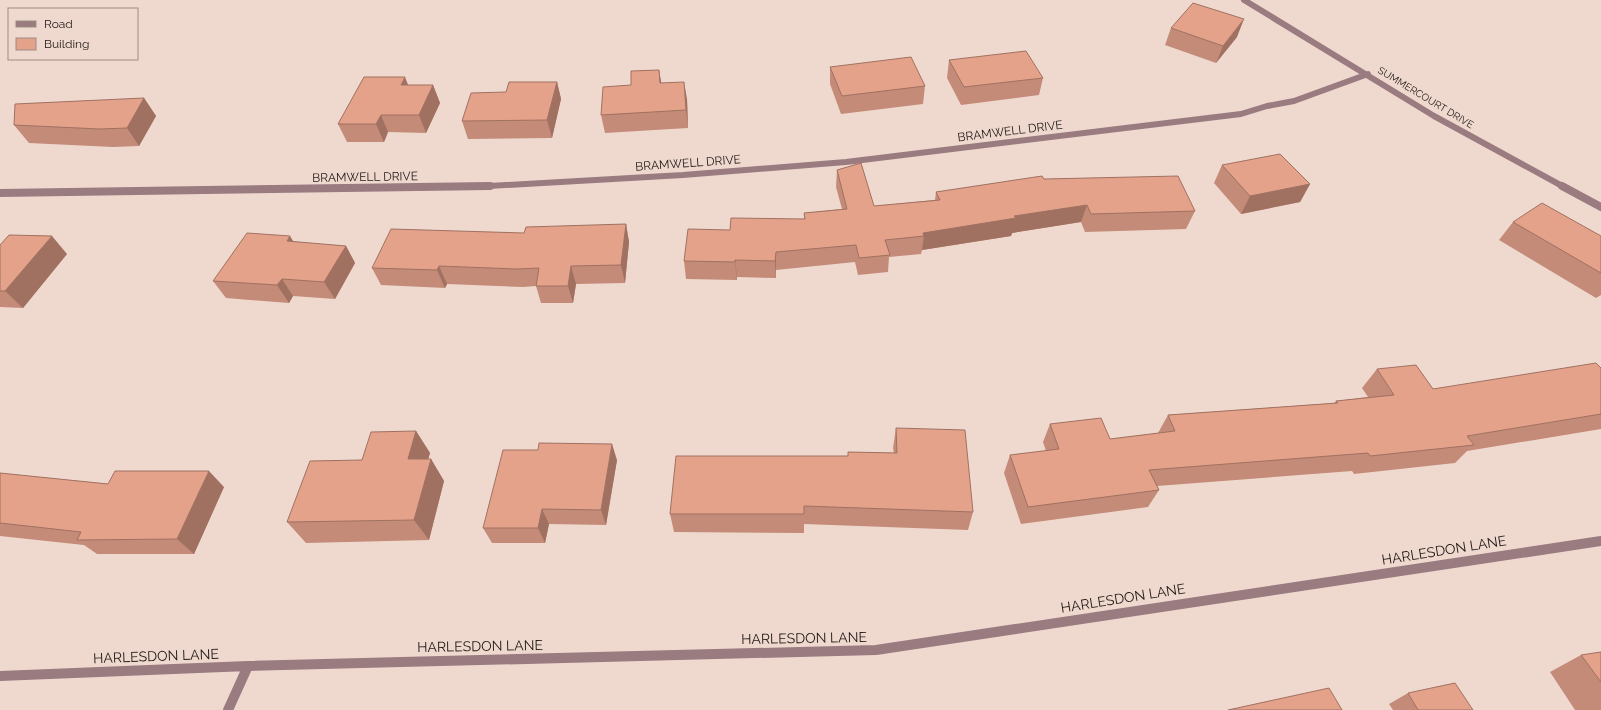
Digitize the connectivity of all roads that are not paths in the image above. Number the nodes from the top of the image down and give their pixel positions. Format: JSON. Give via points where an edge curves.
{"nodes":[{"id":1,"x":1244,"y":0,"type":"edge"},
{"id":2,"x":1368,"y":74,"type":"junction"},
{"id":3,"x":0,"y":193,"type":"edge"},
{"id":4,"x":1601,"y":207,"type":"edge"},
{"id":5,"x":1601,"y":541,"type":"edge"},
{"id":6,"x":248,"y":666,"type":"junction"},
{"id":7,"x":0,"y":676,"type":"edge"},
{"id":8,"x":228,"y":710,"type":"edge"}],
"edges":[{"from":1,"to":2,"type":"street","name":"SUMMERCOURT DRIVE"},
{"from":2,"to":3,"type":"street","name":"BRAMWELL DRIVE","via":[[1294,102],[1267,106],[1242,114],[846,162],[517,185]]},
{"from":2,"to":4,"type":"street","name":"SUMMERCOURT DRIVE","via":[[1434,116]]},
{"from":5,"to":6,"type":"street","name":"HARLESDON LANE","via":[[876,650]]},
{"from":6,"to":7,"type":"street","name":"HARLESDON LANE"},
{"from":6,"to":8,"type":"street"}]}
